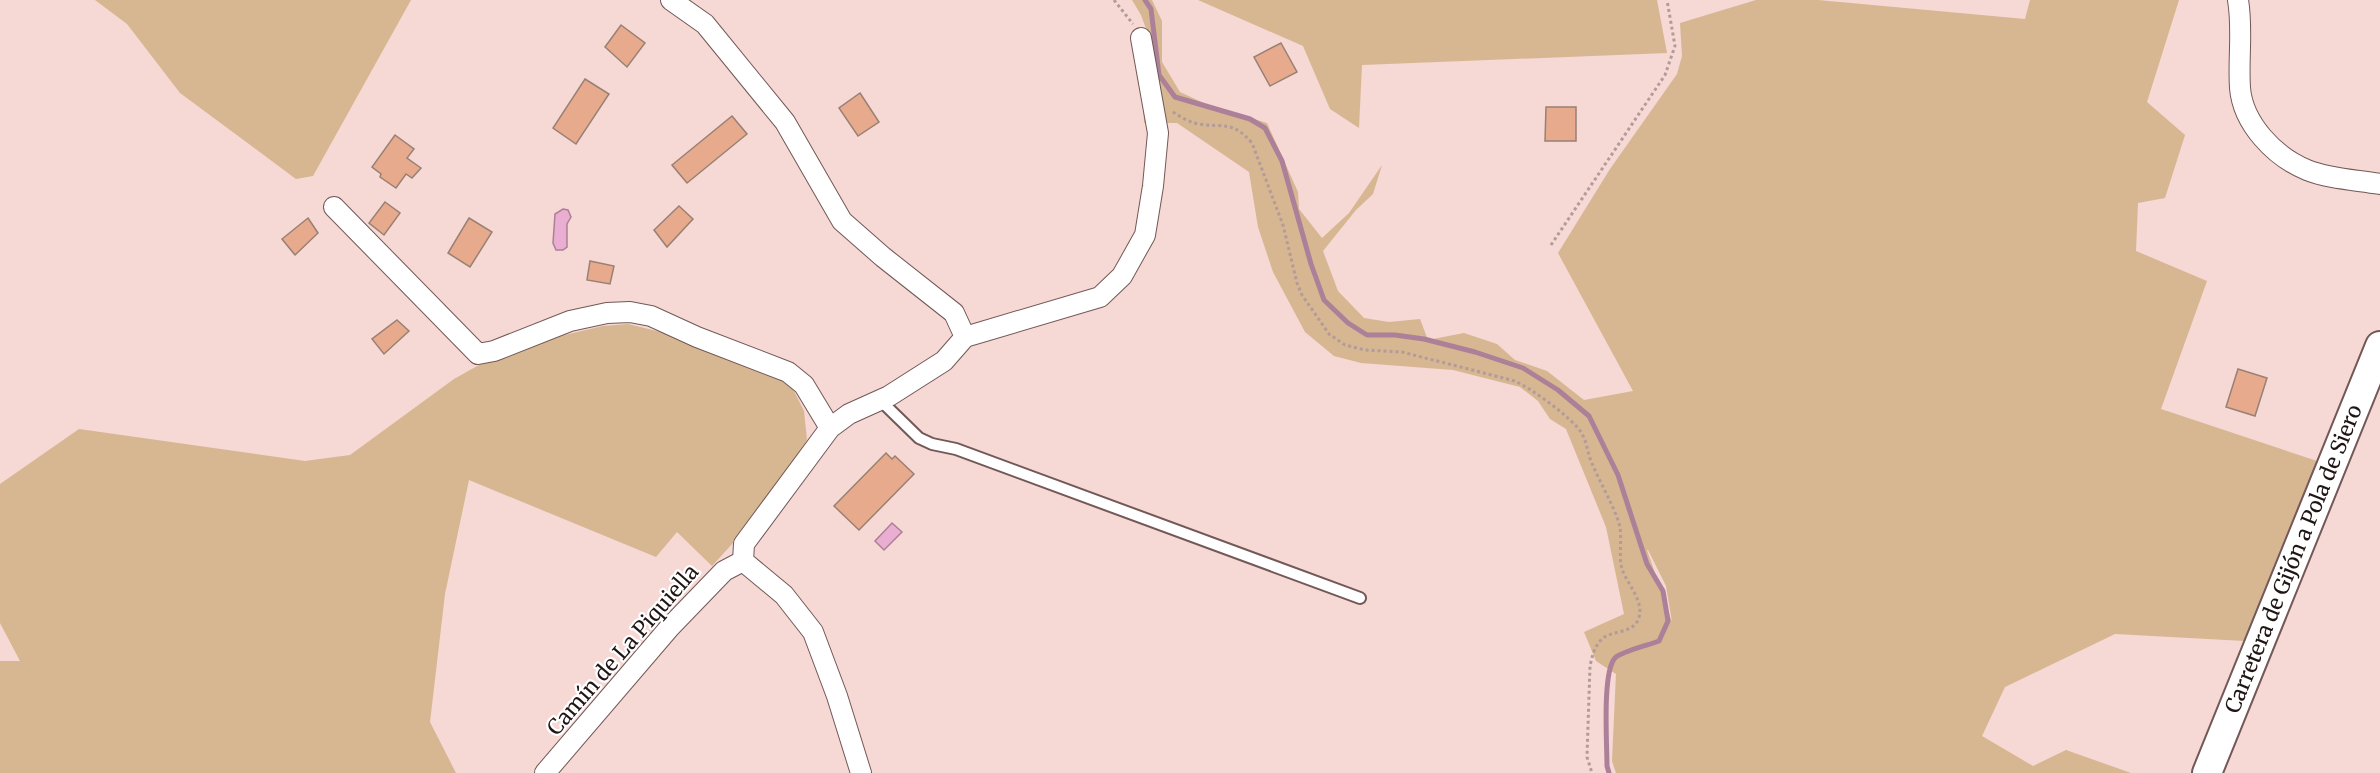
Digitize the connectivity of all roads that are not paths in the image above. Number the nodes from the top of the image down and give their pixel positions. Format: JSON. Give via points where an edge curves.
{"nodes":[{"id":1,"x":671,"y":0,"type":"edge"},
{"id":2,"x":2238,"y":0,"type":"edge"},
{"id":3,"x":1142,"y":38,"type":"road end"},
{"id":4,"x":2380,"y":184,"type":"edge"},
{"id":5,"x":334,"y":207,"type":"dead end"},
{"id":6,"x":964,"y":337,"type":"junction"},
{"id":7,"x":2380,"y":346,"type":"edge"},
{"id":8,"x":880,"y":400,"type":"junction"},
{"id":9,"x":830,"y":428,"type":"junction"},
{"id":10,"x":742,"y":561,"type":"junction"},
{"id":11,"x":1360,"y":598,"type":"dead end"},
{"id":12,"x":545,"y":773,"type":"edge"},
{"id":13,"x":861,"y":773,"type":"edge"},
{"id":14,"x":2207,"y":773,"type":"edge"}],
"edges":[{"from":1,"to":6,"type":"street","via":[[705,24],[785,122],[842,220],[954,313]]},
{"from":2,"to":4,"type":"street","via":[[2240,90],[2248,116],[2264,140],[2307,170]]},
{"from":3,"to":6,"type":"street","via":[[1158,133],[1145,235],[1122,276],[1100,297]]},
{"from":5,"to":9,"type":"street","via":[[478,354],[570,321],[607,313],[651,316],[788,372],[804,385]]},
{"from":6,"to":8,"type":"street","via":[[944,362]]},
{"from":7,"to":14,"type":"street","name":"Carretera de Gijón a Pola de Siero"},
{"from":8,"to":9,"type":"street"},
{"from":8,"to":11,"type":"lane","via":[[919,438],[932,444],[956,449]]},
{"from":9,"to":10,"type":"street","via":[[744,544]]},
{"from":10,"to":12,"type":"street","name":"Camín de La Piquiella","via":[[724,571],[670,627]]},
{"from":10,"to":13,"type":"street","via":[[784,596],[813,632]]}]}
